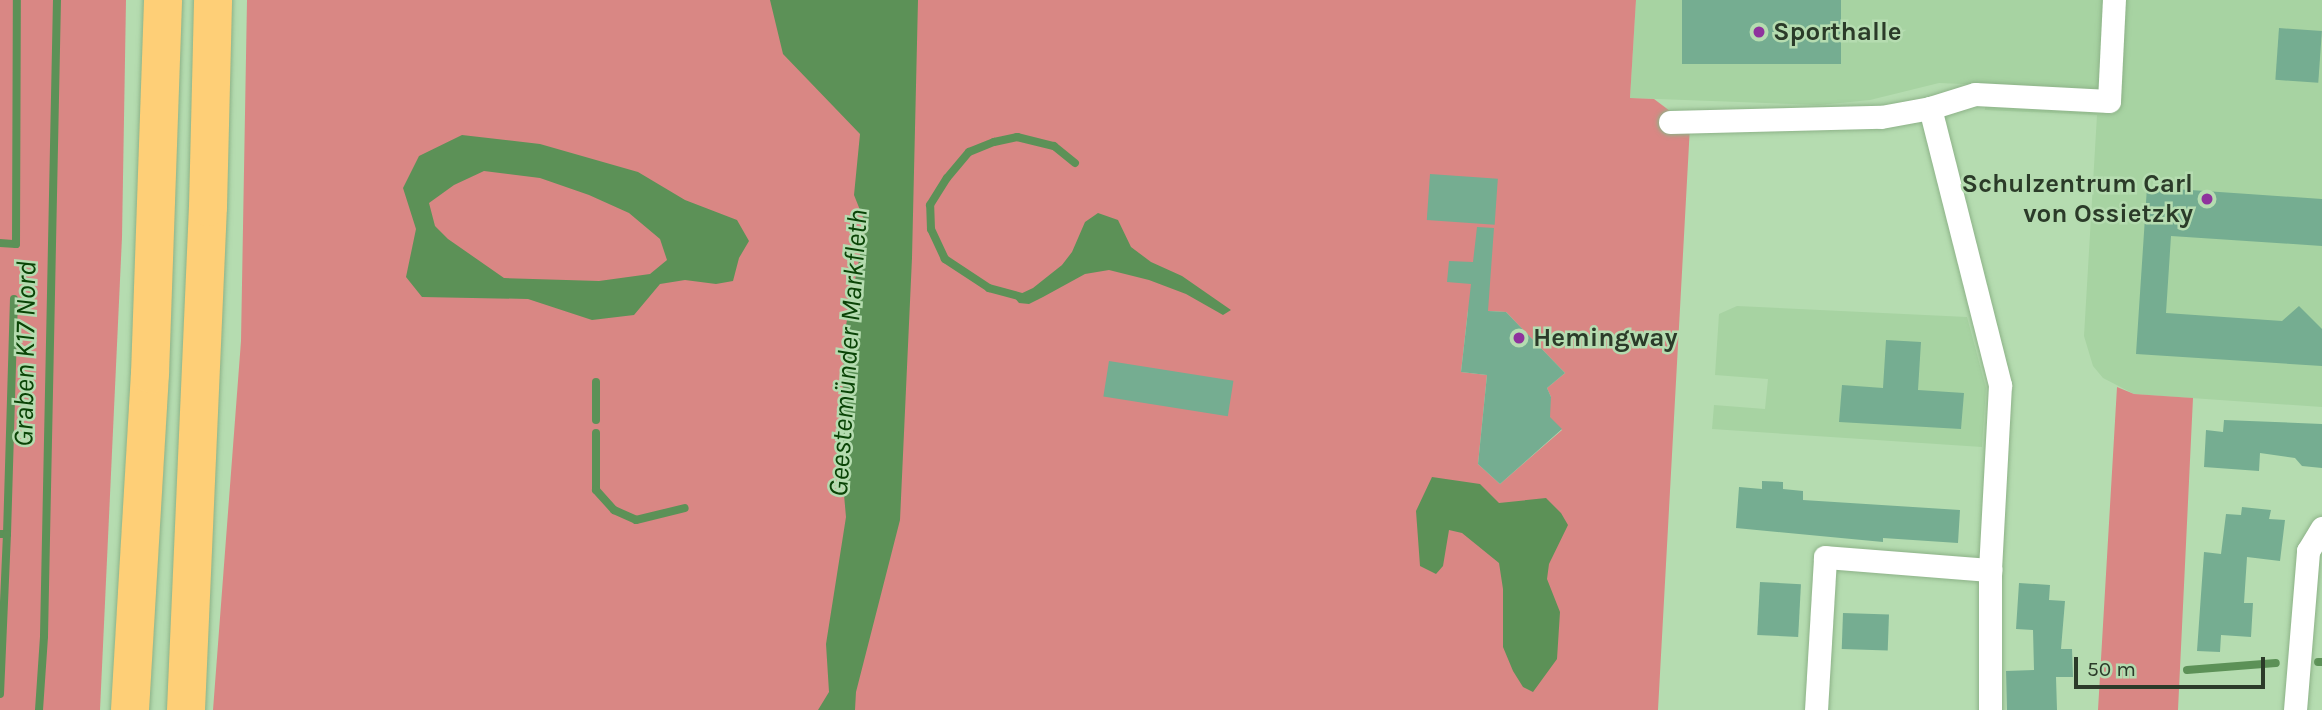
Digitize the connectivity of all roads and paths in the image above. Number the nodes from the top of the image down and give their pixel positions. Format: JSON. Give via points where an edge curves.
{"nodes":[{"id":1,"x":163,"y":0,"type":"edge"},
{"id":2,"x":214,"y":0,"type":"edge"},
{"id":3,"x":2114,"y":0,"type":"edge"},
{"id":4,"x":1930,"y":108,"type":"junction"},
{"id":5,"x":1670,"y":122,"type":"dead end"},
{"id":6,"x":2322,"y":528,"type":"edge"},
{"id":7,"x":1990,"y":570,"type":"junction"},
{"id":8,"x":130,"y":710,"type":"edge"},
{"id":9,"x":186,"y":710,"type":"edge"},
{"id":10,"x":1816,"y":710,"type":"edge"},
{"id":11,"x":1990,"y":710,"type":"edge"},
{"id":12,"x":2295,"y":710,"type":"edge"}],
"edges":[{"from":1,"to":8,"type":"highway","via":[[150,374]]},
{"from":2,"to":9,"type":"highway"},
{"from":3,"to":4,"type":"street","via":[[2109,101],[1975,94]]},
{"from":4,"to":5,"type":"street","via":[[1881,117]]},
{"from":4,"to":7,"type":"street","via":[[2000,385]]},
{"from":6,"to":12,"type":"street","via":[[2308,551]]},
{"from":7,"to":10,"type":"street","via":[[1825,557]]},
{"from":7,"to":11,"type":"street"}]}
